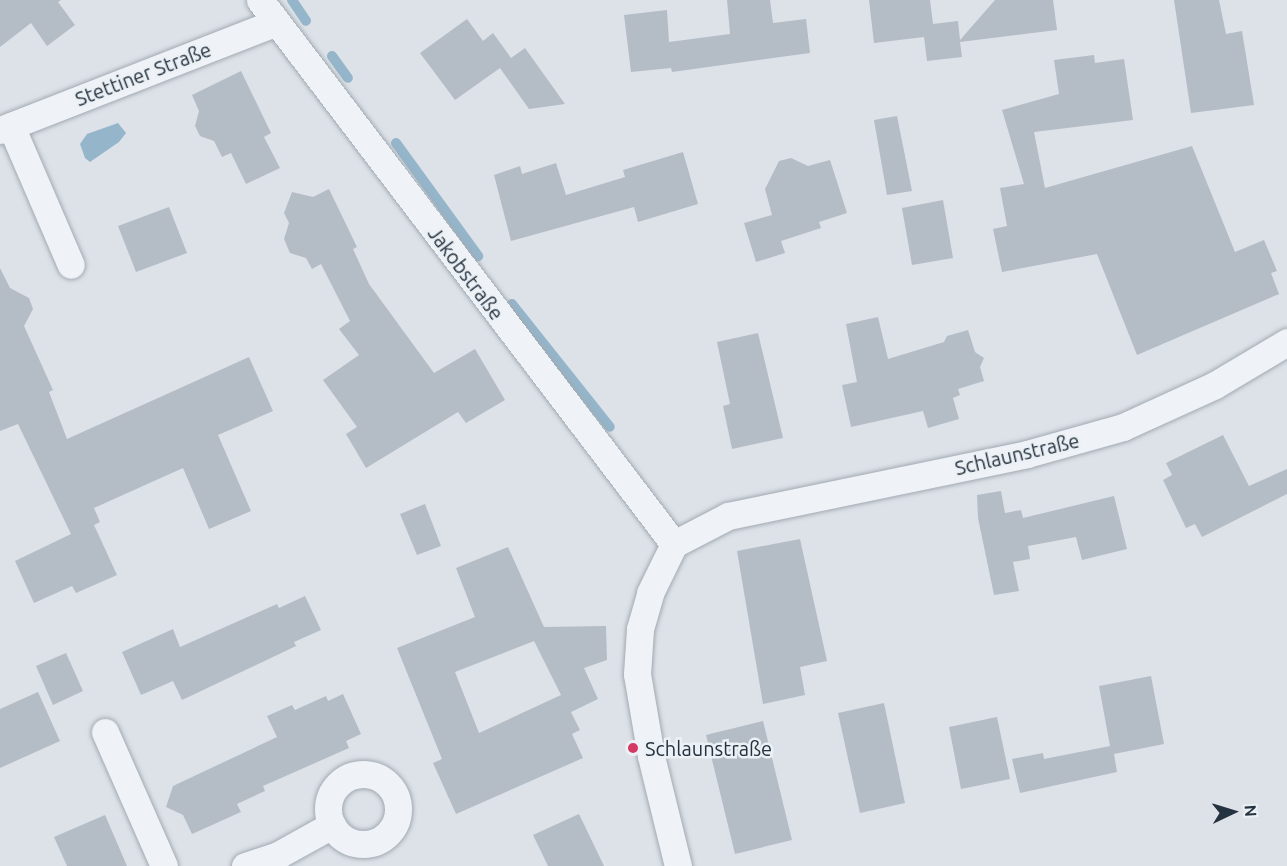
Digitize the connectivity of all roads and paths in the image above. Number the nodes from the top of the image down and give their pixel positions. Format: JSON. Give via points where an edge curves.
{"nodes":[{"id":1,"x":260,"y":0,"type":"edge"},
{"id":2,"x":275,"y":22,"type":"junction"},
{"id":3,"x":5,"y":128,"type":"edge"},
{"id":4,"x":71,"y":265,"type":"dead end"},
{"id":5,"x":1287,"y":342,"type":"edge"},
{"id":6,"x":674,"y":544,"type":"junction"},
{"id":7,"x":105,"y":732,"type":"dead end"},
{"id":8,"x":332,"y":825,"type":"dead end"},
{"id":9,"x":280,"y":861,"type":"edge"},
{"id":10,"x":164,"y":866,"type":"edge"},
{"id":11,"x":245,"y":866,"type":"edge"},
{"id":12,"x":678,"y":866,"type":"edge"}],
"edges":[{"from":1,"to":2,"type":"street","name":"Jakobstraße"},
{"from":2,"to":3,"type":"street","name":"Stettiner Straße"},
{"from":2,"to":6,"type":"street","name":"Jakobstraße"},
{"from":3,"to":4,"type":"street","name":"Stettiner Straße"},
{"from":5,"to":6,"type":"street","name":"Schlaunstraße","via":[[1215,385],[1123,427],[1027,454],[728,516]]},
{"from":6,"to":12,"type":"street","via":[[650,593],[640,629],[637,674],[651,756]]},
{"from":7,"to":10,"type":"street"},
{"from":8,"to":9,"type":"street"},
{"from":9,"to":11,"type":"street"}]}
